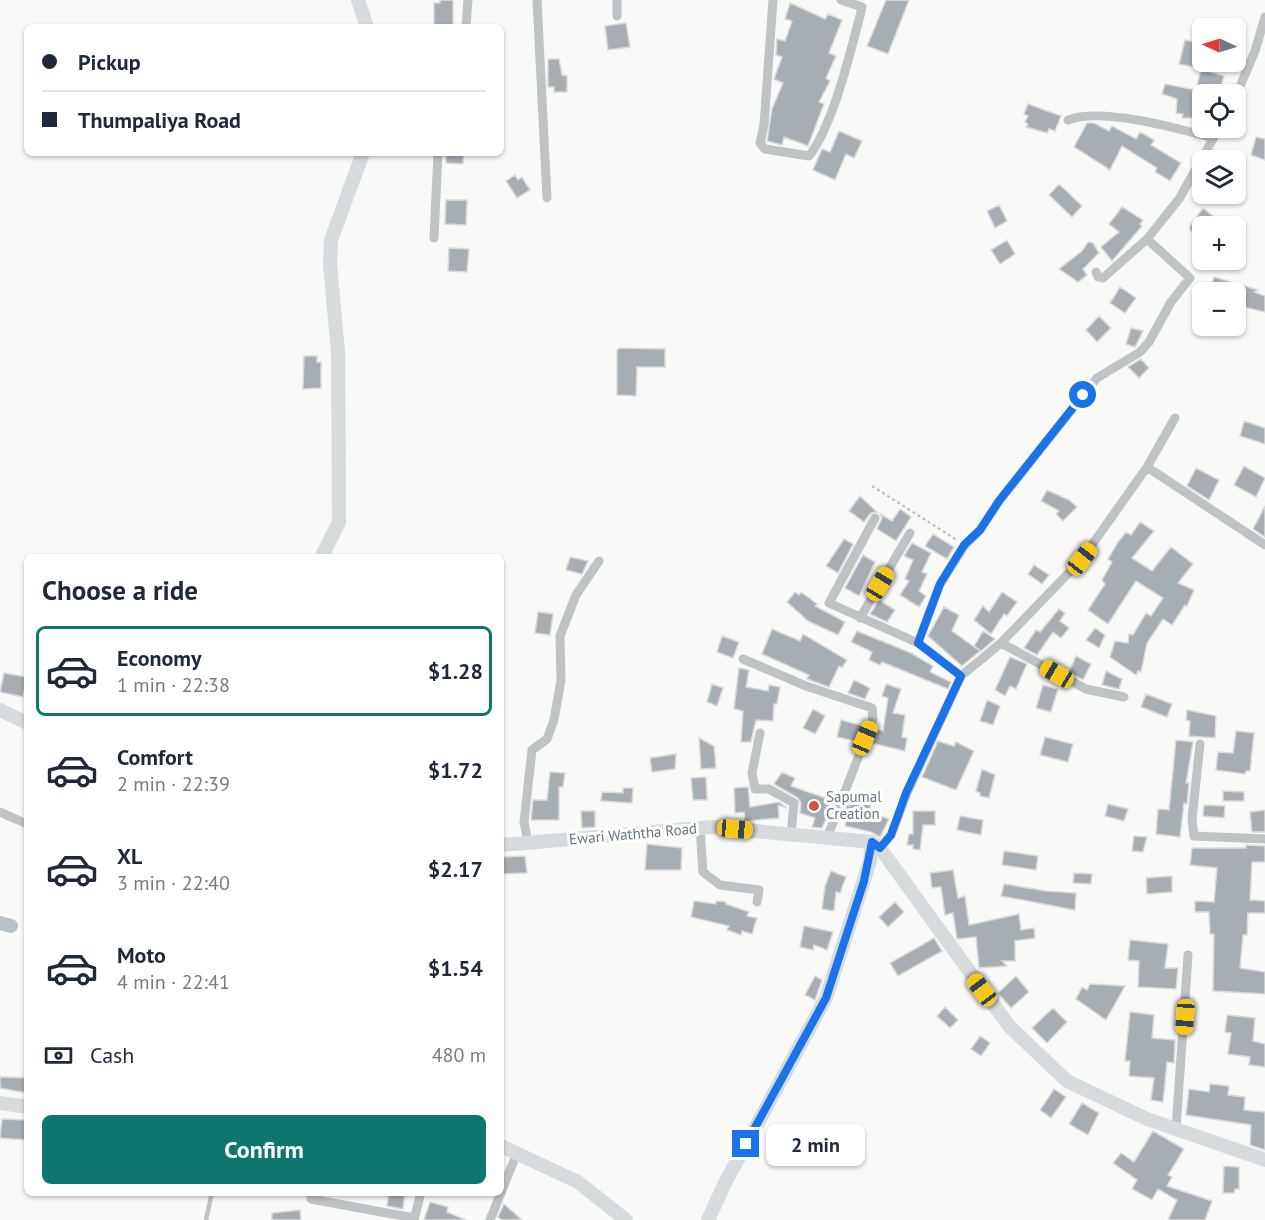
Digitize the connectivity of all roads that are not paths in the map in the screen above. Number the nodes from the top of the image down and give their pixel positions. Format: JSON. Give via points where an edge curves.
{"nodes":[{"id":1,"x":358,"y":0,"type":"edge"},
{"id":2,"x":468,"y":0,"type":"edge"},
{"id":3,"x":537,"y":0,"type":"edge"},
{"id":4,"x":617,"y":0,"type":"edge"},
{"id":5,"x":772,"y":0,"type":"edge"},
{"id":6,"x":841,"y":0,"type":"edge"},
{"id":7,"x":617,"y":16,"type":"dead end"},
{"id":8,"x":1265,"y":17,"type":"edge"},
{"id":9,"x":366,"y":24,"type":"edge"},
{"id":10,"x":466,"y":24,"type":"edge"},
{"id":11,"x":1241,"y":84,"type":"edge"},
{"id":12,"x":1068,"y":120,"type":"dead end"},
{"id":13,"x":1192,"y":132,"type":"edge"},
{"id":14,"x":1213,"y":138,"type":"edge"},
{"id":15,"x":362,"y":156,"type":"edge"},
{"id":16,"x":438,"y":156,"type":"edge"},
{"id":17,"x":547,"y":198,"type":"dead end"},
{"id":18,"x":434,"y":238,"type":"dead end"},
{"id":19,"x":1147,"y":239,"type":"junction"},
{"id":20,"x":1096,"y":272,"type":"dead end"},
{"id":21,"x":1175,"y":418,"type":"dead end"},
{"id":22,"x":1147,"y":467,"type":"junction"},
{"id":23,"x":875,"y":518,"type":"dead end"},
{"id":24,"x":910,"y":533,"type":"dead end"},
{"id":25,"x":1265,"y":545,"type":"edge"},
{"id":26,"x":323,"y":554,"type":"edge"},
{"id":27,"x":599,"y":561,"type":"dead end"},
{"id":28,"x":860,"y":618,"type":"junction"},
{"id":29,"x":918,"y":643,"type":"junction"},
{"id":30,"x":1001,"y":643,"type":"junction"},
{"id":31,"x":742,"y":658,"type":"dead end"},
{"id":32,"x":961,"y":676,"type":"junction"},
{"id":33,"x":1124,"y":697,"type":"dead end"},
{"id":34,"x":0,"y":710,"type":"edge"},
{"id":35,"x":24,"y":722,"type":"edge"},
{"id":36,"x":760,"y":733,"type":"dead end"},
{"id":37,"x":1200,"y":744,"type":"dead end"},
{"id":38,"x":0,"y":812,"type":"edge"},
{"id":39,"x":24,"y":823,"type":"edge"},
{"id":40,"x":700,"y":828,"type":"junction"},
{"id":41,"x":791,"y":834,"type":"junction"},
{"id":42,"x":827,"y":838,"type":"junction"},
{"id":43,"x":1265,"y":839,"type":"edge"},
{"id":44,"x":528,"y":843,"type":"junction"},
{"id":45,"x":504,"y":845,"type":"edge"},
{"id":46,"x":876,"y":845,"type":"junction"},
{"id":47,"x":757,"y":902,"type":"dead end"},
{"id":48,"x":1188,"y":955,"type":"dead end"},
{"id":49,"x":0,"y":1103,"type":"edge"},
{"id":50,"x":24,"y":1107,"type":"edge"},
{"id":51,"x":1176,"y":1129,"type":"junction"},
{"id":52,"x":504,"y":1147,"type":"edge"},
{"id":53,"x":516,"y":1153,"type":"junction"},
{"id":54,"x":1265,"y":1160,"type":"edge"},
{"id":55,"x":504,"y":1184,"type":"edge"},
{"id":56,"x":211,"y":1196,"type":"edge"},
{"id":57,"x":420,"y":1196,"type":"edge"},
{"id":58,"x":499,"y":1196,"type":"edge"},
{"id":59,"x":311,"y":1199,"type":"dead end"},
{"id":60,"x":618,"y":1218,"type":"edge"},
{"id":61,"x":414,"y":1219,"type":"edge"},
{"id":62,"x":206,"y":1220,"type":"edge"},
{"id":63,"x":490,"y":1220,"type":"edge"},
{"id":64,"x":708,"y":1220,"type":"edge"}],
"edges":[{"from":1,"to":9,"type":"street"},
{"from":2,"to":10,"type":"street"},
{"from":3,"to":17,"type":"street"},
{"from":4,"to":7,"type":"street"},
{"from":5,"to":6,"type":"street","via":[[760,143],[765,149],[809,156],[833,104],[861,12],[862,7]]},
{"from":8,"to":11,"type":"street"},
{"from":12,"to":13,"type":"street","via":[[1082,114],[1097,115]]},
{"from":14,"to":19,"type":"street","via":[[1179,199]]},
{"from":15,"to":26,"type":"street","via":[[331,240],[338,352],[339,522]]},
{"from":16,"to":18,"type":"street"},
{"from":19,"to":20,"type":"street","via":[[1103,278]]},
{"from":19,"to":29,"type":"street","via":[[1190,278],[1171,302],[1149,342],[1140,352],[1097,378],[980,530],[964,545],[940,584]]},
{"from":21,"to":22,"type":"street"},
{"from":22,"to":25,"type":"street"},
{"from":22,"to":30,"type":"street","via":[[1082,559]]},
{"from":23,"to":28,"type":"street","via":[[829,603]]},
{"from":24,"to":28,"type":"street"},
{"from":27,"to":44,"type":"street","via":[[576,595],[560,636],[561,680],[554,720],[548,739],[532,750],[524,822]]},
{"from":28,"to":29,"type":"street"},
{"from":29,"to":32,"type":"street"},
{"from":30,"to":32,"type":"street"},
{"from":30,"to":33,"type":"street","via":[[1086,689]]},
{"from":31,"to":42,"type":"street","via":[[806,686],[872,708],[873,719]]},
{"from":32,"to":46,"type":"street","via":[[906,793],[891,835]]},
{"from":34,"to":35,"type":"street"},
{"from":36,"to":41,"type":"street","via":[[752,773],[755,789],[770,789],[794,803]]},
{"from":37,"to":43,"type":"street","via":[[1192,819],[1194,836]]},
{"from":38,"to":39,"type":"street"},
{"from":40,"to":41,"type":"street","name":"Ewari Waththa Road"},
{"from":40,"to":44,"type":"street","name":"Ewari Waththa Road"},
{"from":40,"to":47,"type":"street","via":[[703,872],[720,885],[759,890]]},
{"from":41,"to":42,"type":"street","name":"Ewari Waththa Road"},
{"from":42,"to":46,"type":"street","name":"Ewari Waththa Road"},
{"from":44,"to":45,"type":"street","name":"Ewari Waththa Road"},
{"from":46,"to":51,"type":"street","via":[[1009,1026],[1037,1054],[1067,1082]]},
{"from":46,"to":64,"type":"street","via":[[826,998]]},
{"from":48,"to":51,"type":"street"},
{"from":49,"to":50,"type":"street"},
{"from":51,"to":54,"type":"street"},
{"from":52,"to":53,"type":"street"},
{"from":53,"to":55,"type":"street"},
{"from":53,"to":60,"type":"street","via":[[578,1182]]},
{"from":56,"to":62,"type":"lane"},
{"from":57,"to":61,"type":"street"},
{"from":58,"to":63,"type":"street"},
{"from":59,"to":61,"type":"street"}]}
